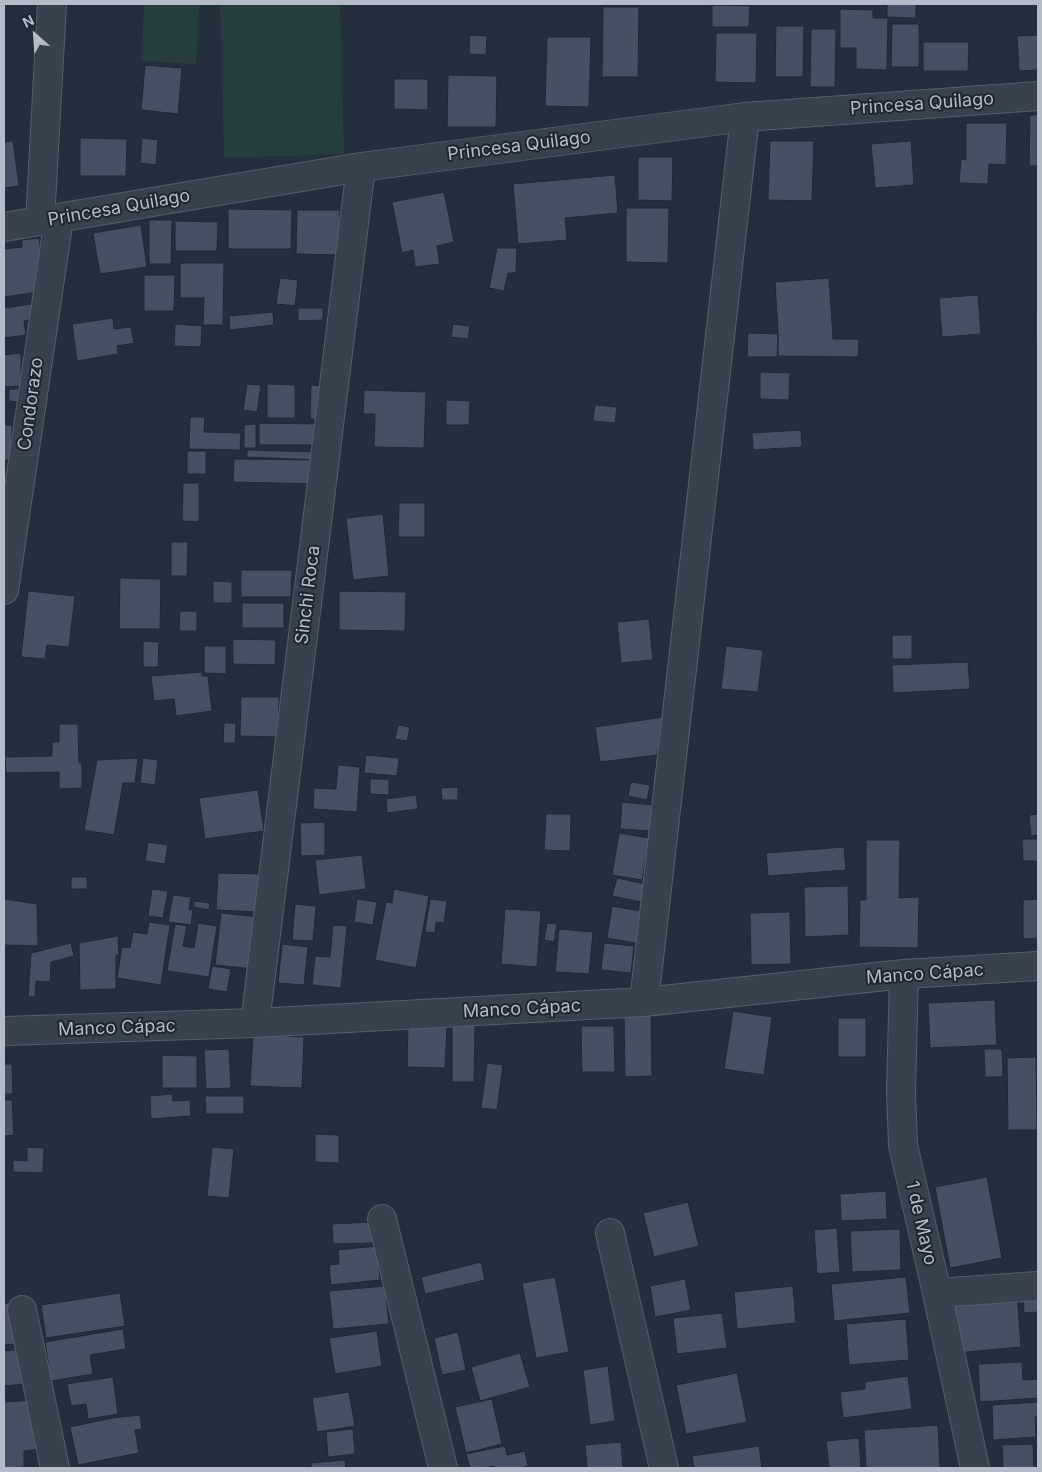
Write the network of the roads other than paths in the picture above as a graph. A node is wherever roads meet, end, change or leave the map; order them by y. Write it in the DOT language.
graph roads {
  1 [pos="52,4"];
  2 [pos="1038,96"];
  3 [pos="745,117"];
  4 [pos="361,167"];
  5 [pos="49,220"];
  6 [pos="4,227"];
  7 [pos="4,590"];
  8 [pos="1038,966"];
  9 [pos="904,974"];
  10 [pos="644,1002"];
  11 [pos="255,1024"];
  12 [pos="4,1031"];
  13 [pos="382,1219"];
  14 [pos="610,1233"];
  15 [pos="1038,1286"];
  16 [pos="937,1293"];
  17 [pos="22,1310"];
  18 [pos="55,1468"];
  19 [pos="443,1468"];
  20 [pos="664,1468"];
  21 [pos="975,1468"];
  1 -- 5 [label="street, Condorazo"];
  2 -- 3 [label="street, Princesa Quilago"];
  3 -- 4 [label="street, Princesa Quilago"];
  3 -- 10 [label="street"];
  4 -- 5 [label="street, Princesa Quilago"];
  4 -- 11 [label="street, Sinchi Roca"];
  5 -- 6 [label="street, Princesa Quilago"];
  5 -- 7 [label="street, Condorazo"];
  8 -- 9 [label="street, Manco Cápac"];
  9 -- 10 [label="street, Manco Cápac"];
  9 -- 16 [label="street, 1 de Mayo"];
  10 -- 11 [label="street, Manco Cápac"];
  11 -- 12 [label="street, Manco Cápac"];
  13 -- 19 [label="street"];
  14 -- 20 [label="street"];
  15 -- 16 [label="street"];
  16 -- 21 [label="street, 1 de Mayo"];
  17 -- 18 [label="street"];
}
